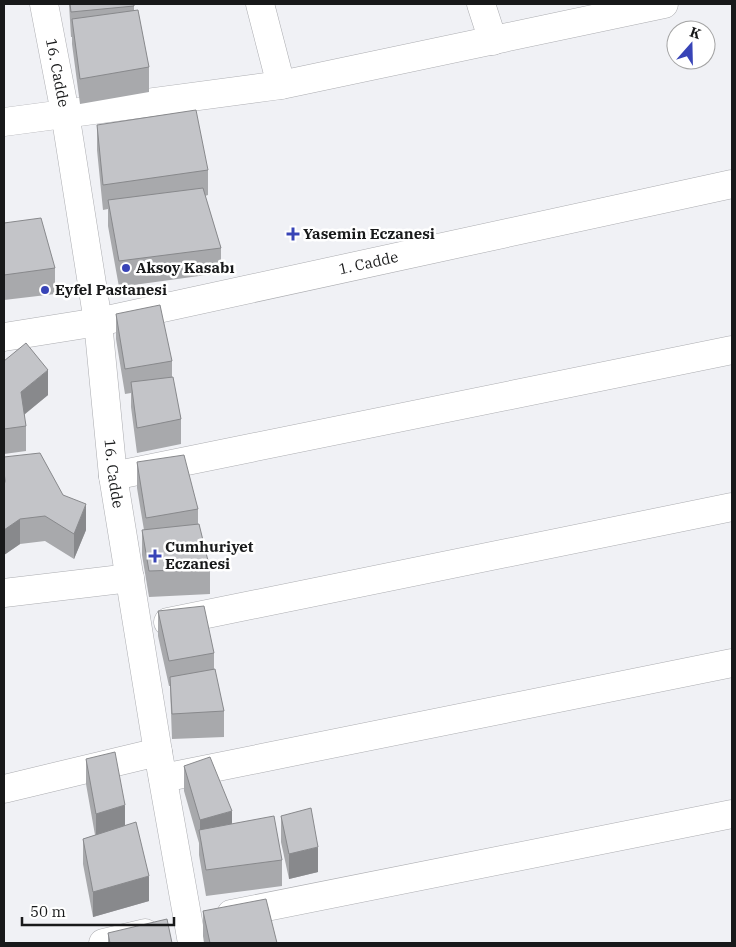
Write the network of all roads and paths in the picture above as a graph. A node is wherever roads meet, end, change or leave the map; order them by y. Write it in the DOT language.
graph roads {
  1 [pos="44,4"];
  2 [pos="260,4"];
  3 [pos="481,4"];
  4 [pos="664,4"];
  5 [pos="493,41"];
  6 [pos="280,85"];
  7 [pos="65,113"];
  8 [pos="4,122"];
  9 [pos="732,184"];
  10 [pos="98,322"];
  11 [pos="4,337"];
  12 [pos="732,350"];
  13 [pos="113,476"];
  14 [pos="732,507"];
  15 [pos="130,578"];
  16 [pos="4,592"];
  17 [pos="139,628"];
  18 [pos="732,663"];
  19 [pos="158,752"];
  20 [pos="163,778"];
  21 [pos="4,789"];
  22 [pos="732,814"];
  23 [pos="190,933"];
  24 [pos="103,943"];
  1 -- 7 [label="street, 16. Cadde"];
  2 -- 6 [label="street"];
  3 -- 5 [label="street"];
  4 -- 5 [label="street"];
  5 -- 6 [label="street"];
  6 -- 7 [label="street"];
  7 -- 8 [label="street"];
  7 -- 10 [label="street, 16. Cadde"];
  9 -- 10 [label="street, 1. Cadde"];
  10 -- 11 [label="street, 1. Cadde"];
  10 -- 13 [label="street, 16. Cadde"];
  12 -- 13 [label="street"];
  13 -- 15 [label="street, 16. Cadde"];
  14 -- 17 [label="street"];
  15 -- 16 [label="street"];
  15 -- 17 [label="street, 16. Cadde"];
  17 -- 19 [label="street, 16. Cadde"];
  18 -- 20 [label="street"];
  19 -- 20 [label="street, 16. Cadde"];
  19 -- 21 [label="street"];
  20 -- 23 [label="street, 16. Cadde"];
  22 -- 23 [label="street"];
  23 -- 24 [label="street"];
}
